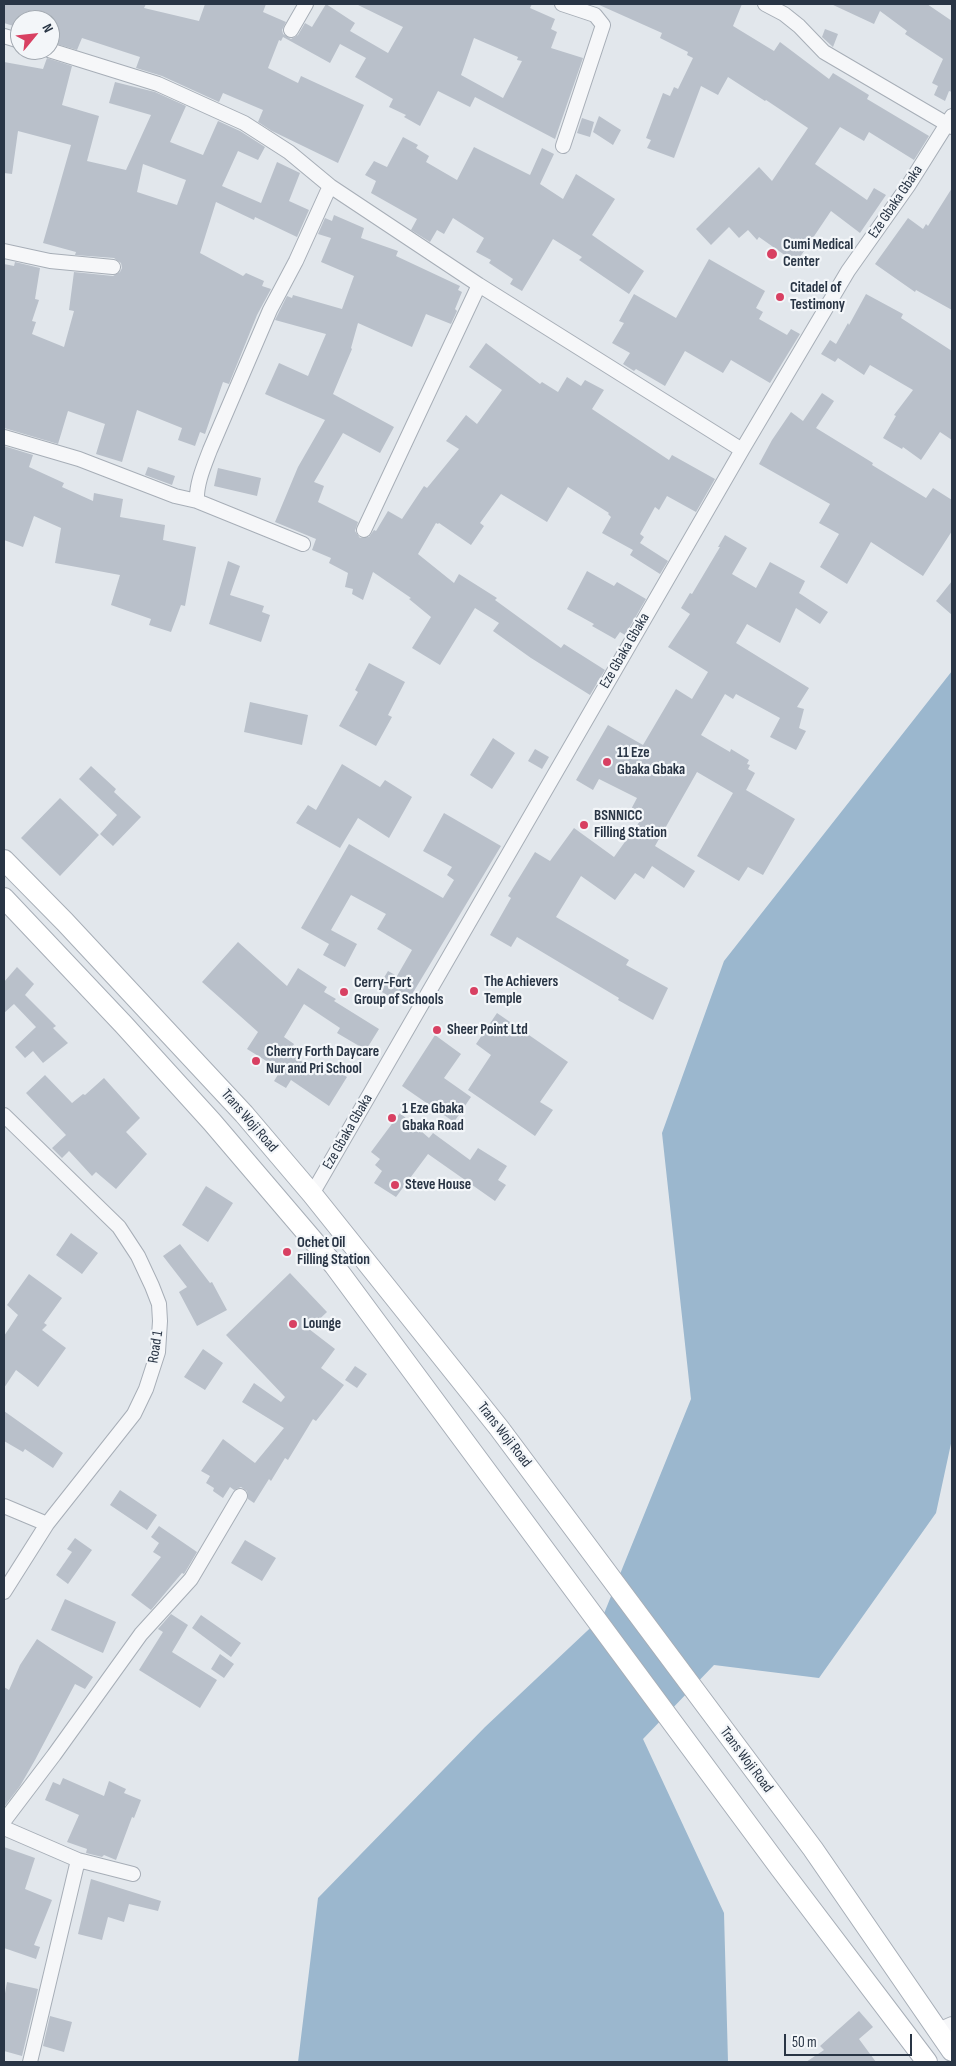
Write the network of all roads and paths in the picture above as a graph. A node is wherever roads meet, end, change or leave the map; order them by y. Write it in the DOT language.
graph roads {
  1 [pos="306,4"];
  2 [pos="562,4"];
  3 [pos="765,4"];
  4 [pos="579,6"];
  5 [pos="291,30"];
  6 [pos="60,53"];
  7 [pos="951,122"];
  8 [pos="563,146"];
  9 [pos="330,186"];
  10 [pos="4,250"];
  11 [pos="113,266"];
  12 [pos="479,285"];
  13 [pos="4,437"];
  14 [pos="742,450"];
  15 [pos="197,502"];
  16 [pos="364,530"];
  17 [pos="303,544"];
  18 [pos="4,860"];
  19 [pos="4,898"];
  20 [pos="73,931"];
  21 [pos="54,951"];
  22 [pos="4,1115"];
  23 [pos="312,1194"];
  24 [pos="240,1496"];
  25 [pos="4,1506"];
  26 [pos="47,1524"];
  27 [pos="4,1592"];
  28 [pos="4,1821"];
  29 [pos="4,1828"];
  30 [pos="78,1860"];
  31 [pos="133,1874"];
  32 [pos="944,2027"];
  33 [pos="952,2051"];
  34 [pos="30,2062"];
  35 [pos="927,2062"];
  1 -- 5 [label="street"];
  2 -- 4 [label="street"];
  3 -- 7 [label="street"];
  4 -- 8 [label="street"];
  6 -- 9 [label="street"];
  7 -- 14 [label="street, Eze Gbaka Gbaka"];
  9 -- 12 [label="street"];
  9 -- 15 [label="street"];
  10 -- 11 [label="street"];
  12 -- 14 [label="street"];
  12 -- 16 [label="street"];
  13 -- 15 [label="street"];
  14 -- 23 [label="street, Eze Gbaka Gbaka"];
  15 -- 17 [label="street"];
  18 -- 20 [label="main road, Trans Woji Road"];
  19 -- 21 [label="main road, Trans Woji Road"];
  20 -- 21 [label="main road"];
  20 -- 23 [label="main road, Trans Woji Road"];
  21 -- 35 [label="main road, Trans Woji Road"];
  22 -- 26 [label="street, Road 1"];
  23 -- 32 [label="main road, Trans Woji Road"];
  24 -- 28 [label="street"];
  25 -- 26 [label="street"];
  26 -- 27 [label="street, Road 1"];
  29 -- 30 [label="street"];
  30 -- 31 [label="street"];
  30 -- 34 [label="street"];
  32 -- 33 [label="main road, Trans Woji Road"];
}
